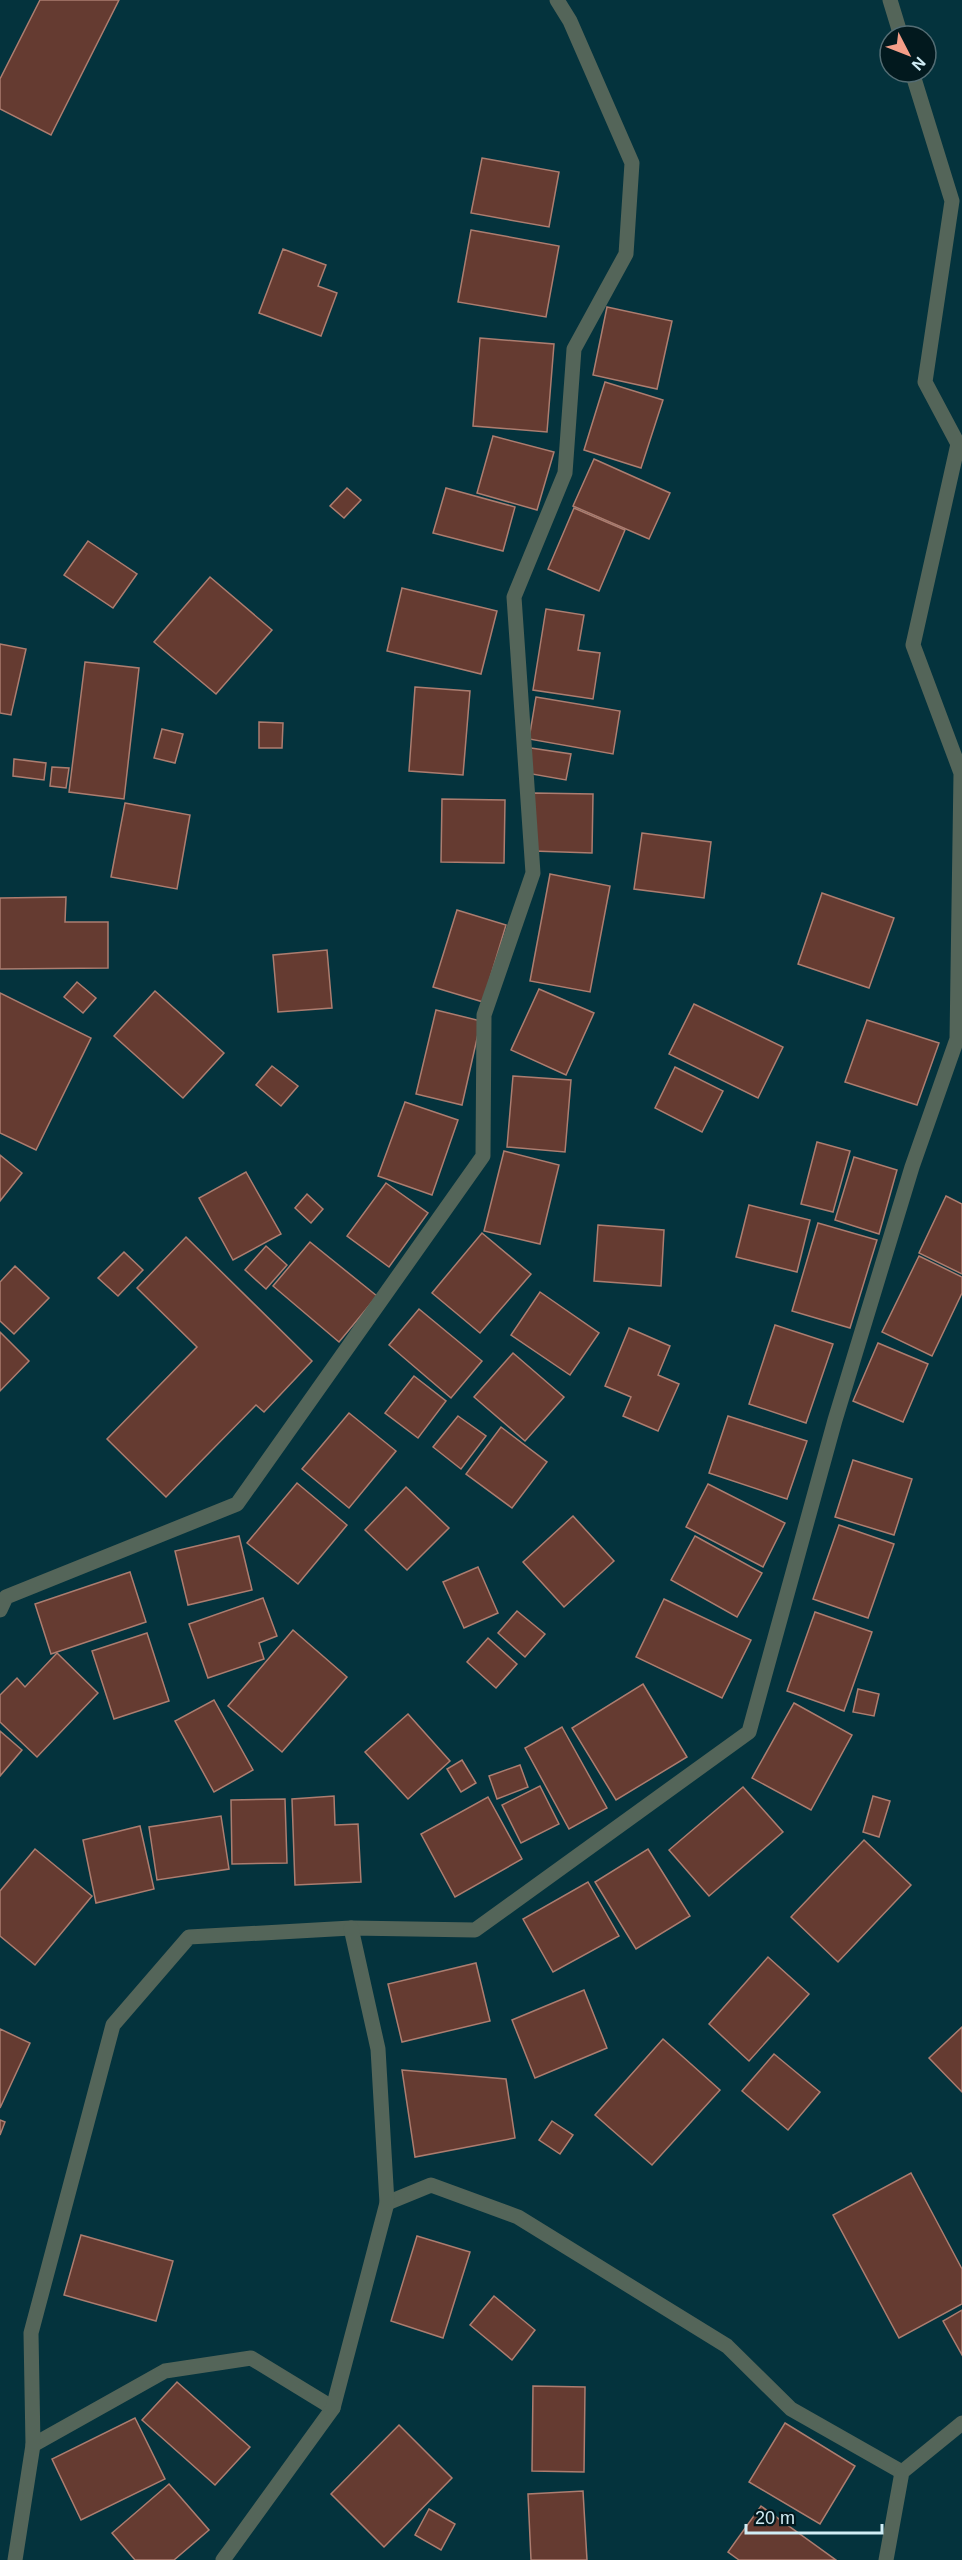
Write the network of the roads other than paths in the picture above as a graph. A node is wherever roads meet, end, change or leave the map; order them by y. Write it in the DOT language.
graph roads {
  1 [pos="557,0"];
  2 [pos="890,0"];
  3 [pos="897,24"];
  4 [pos="916,84"];
  5 [pos="0,1610"];
  6 [pos="351,1928"];
  7 [pos="387,2203"];
  8 [pos="333,2408"];
  9 [pos="962,2423"];
  10 [pos="33,2445"];
  11 [pos="902,2472"];
  12 [pos="15,2560"];
  13 [pos="223,2560"];
  14 [pos="885,2560"];
  1 -- 5 [label="street"];
  2 -- 3 [label="street"];
  4 -- 6 [label="street"];
  6 -- 7 [label="street"];
  6 -- 10 [label="street"];
  7 -- 8 [label="street"];
  7 -- 11 [label="street"];
  8 -- 10 [label="street"];
  8 -- 13 [label="street"];
  9 -- 11 [label="street"];
  10 -- 12 [label="street"];
  11 -- 14 [label="street"];
}
